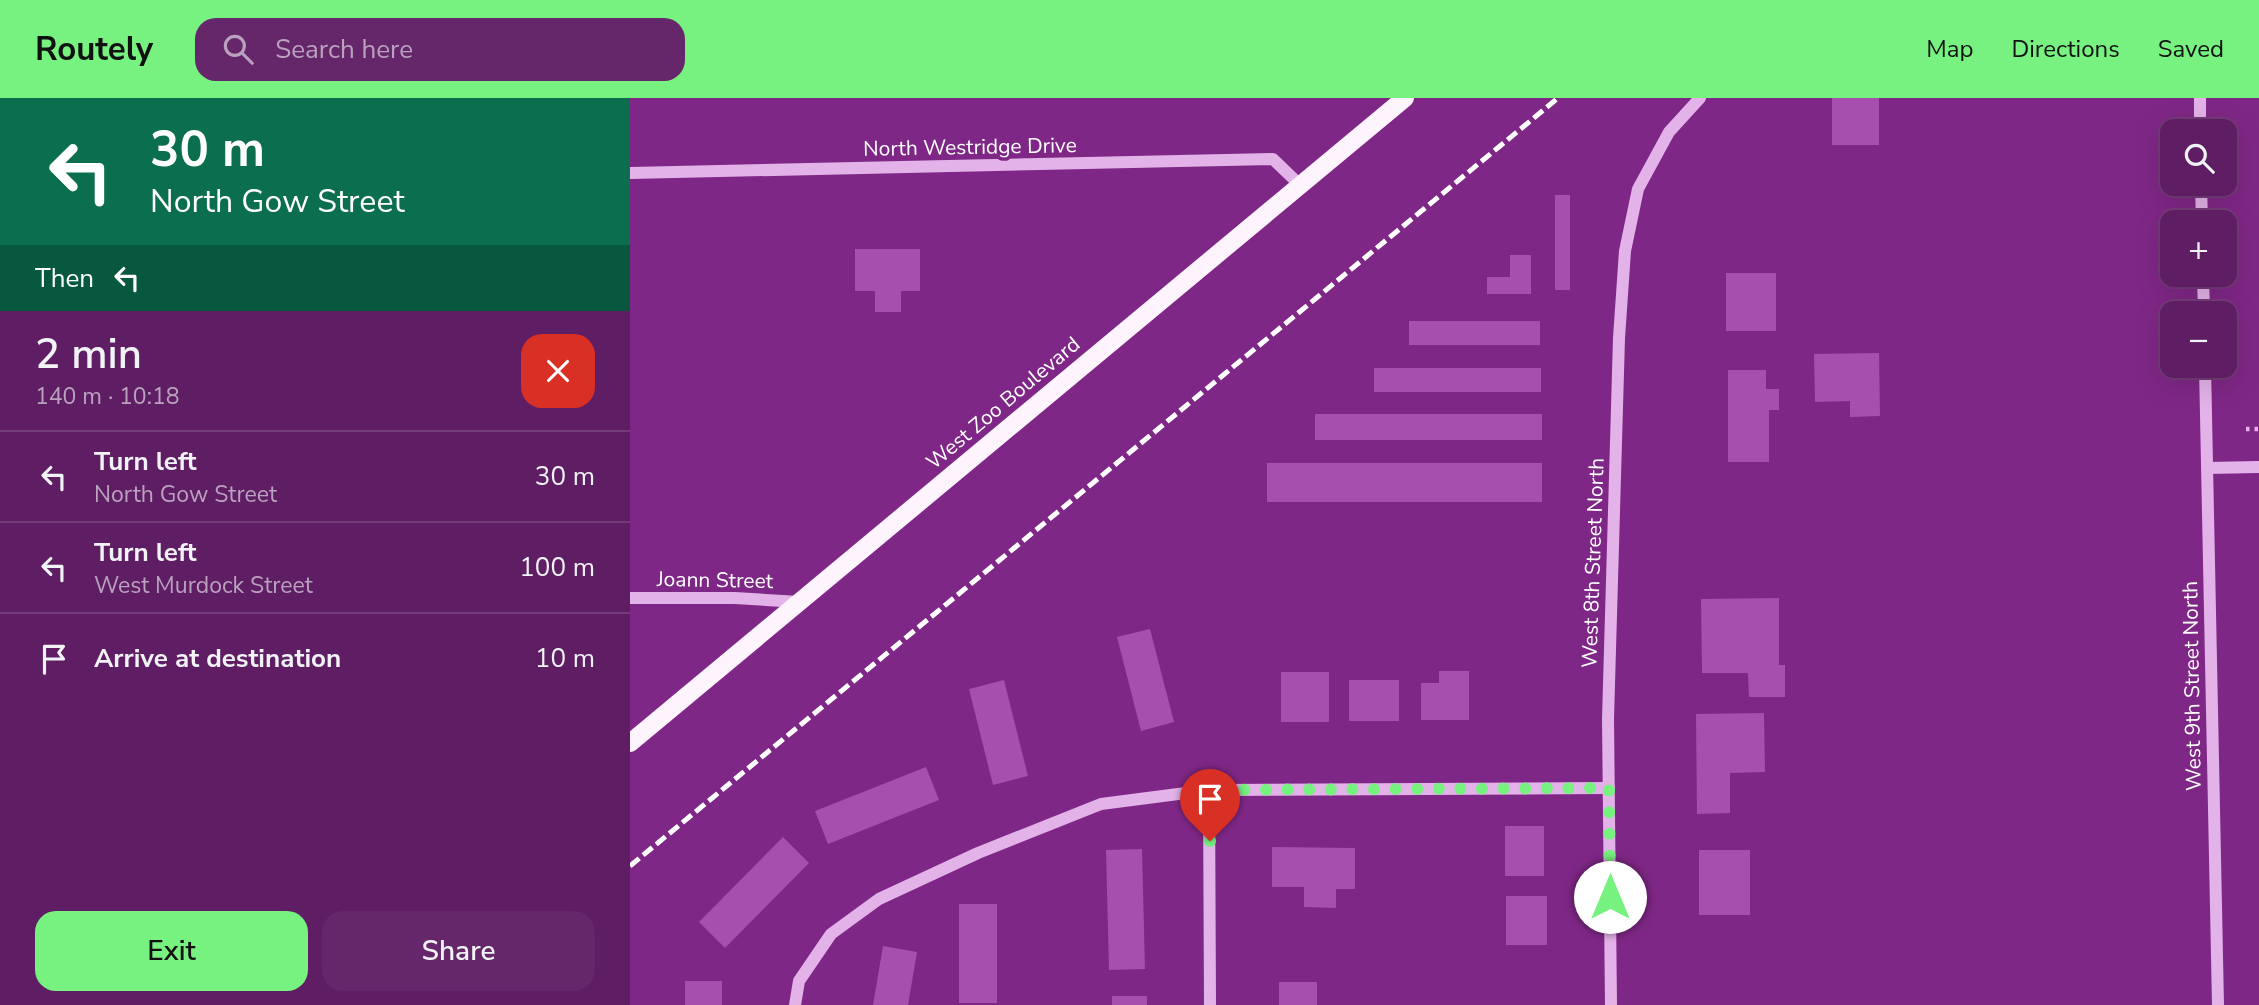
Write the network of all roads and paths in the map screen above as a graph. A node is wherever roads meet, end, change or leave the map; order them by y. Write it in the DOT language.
graph roads {
  1 [pos="1405,98"];
  2 [pos="1700,98"];
  3 [pos="2200,98"];
  4 [pos="2200,119"];
  5 [pos="630,173"];
  6 [pos="1300,185"];
  7 [pos="2205,378"];
  8 [pos="2246,429"];
  9 [pos="2259,429"];
  10 [pos="2259,467"];
  11 [pos="2207,468"];
  12 [pos="630,598"];
  13 [pos="799,602"];
  14 [pos="630,743"];
  15 [pos="1609,788"];
  16 [pos="1209,790"];
  17 [pos="795,1005"];
  18 [pos="1210,1005"];
  19 [pos="1611,1005"];
  20 [pos="2218,1005"];
  1 -- 6 [label="main road, West Zoo Boulevard"];
  2 -- 15 [label="street, West 8th Street North"];
  3 -- 4 [label="street"];
  5 -- 6 [label="street, North Westridge Drive"];
  6 -- 13 [label="main road, West Zoo Boulevard"];
  7 -- 11 [label="street, West 9th Street North"];
  8 -- 9 [label="path"];
  10 -- 11 [label="street"];
  11 -- 20 [label="street, West 9th Street North"];
  12 -- 13 [label="street, Joann Street"];
  13 -- 14 [label="main road, West Zoo Boulevard"];
  15 -- 16 [label="street"];
  15 -- 19 [label="street, West 8th Street North"];
  16 -- 17 [label="street"];
  16 -- 18 [label="street"];
}
